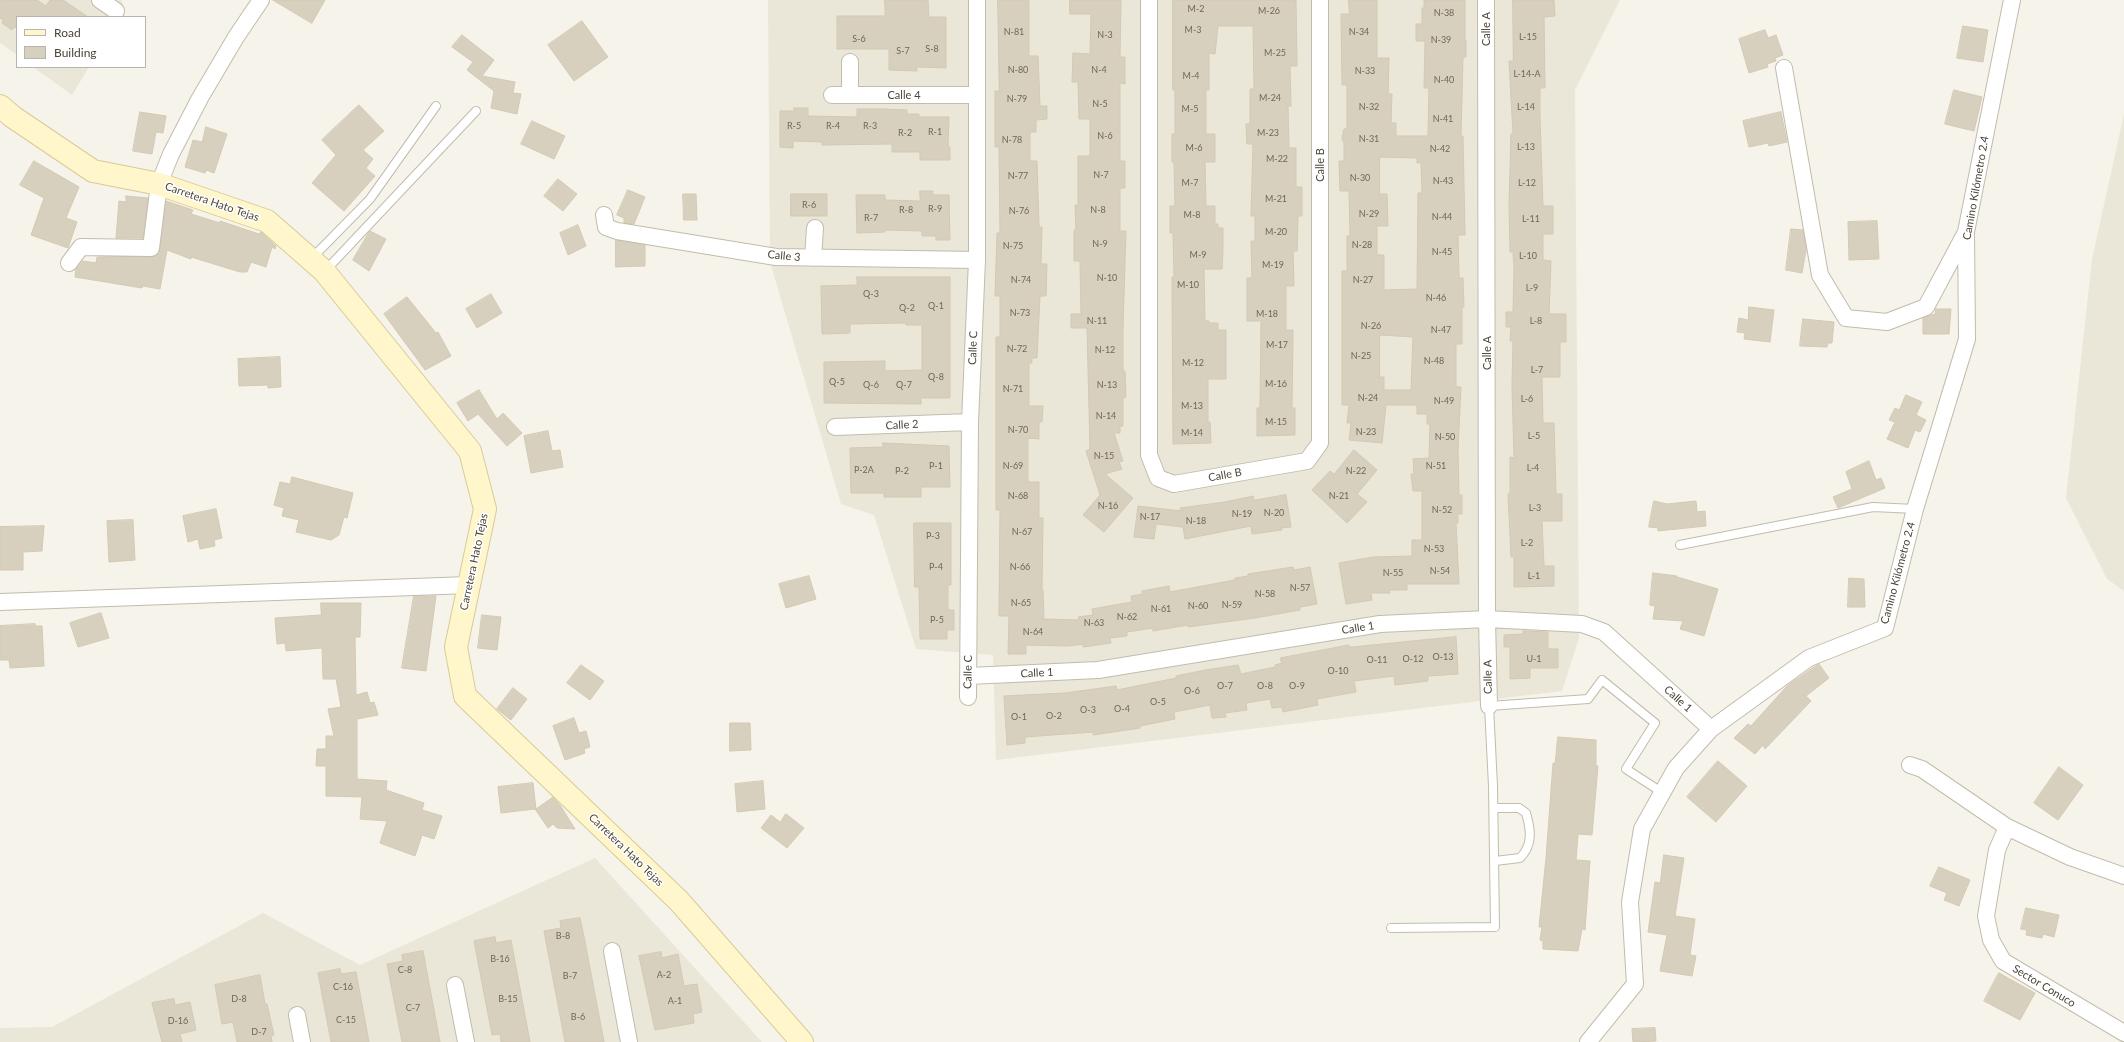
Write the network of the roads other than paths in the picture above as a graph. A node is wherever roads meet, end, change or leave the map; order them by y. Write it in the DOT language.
graph roads {
  1 [pos="100,0"];
  2 [pos="261,0"];
  3 [pos="976,0"];
  4 [pos="1149,0"];
  5 [pos="1320,0"];
  6 [pos="1486,0"];
  7 [pos="2012,0"];
  8 [pos="116,11"];
  9 [pos="850,62"];
  10 [pos="1784,68"];
  11 [pos="832,95"];
  12 [pos="850,95"];
  13 [pos="977,95"];
  14 [pos="0,106"];
  15 [pos="436,106"];
  16 [pos="476,111"];
  17 [pos="159,184"];
  18 [pos="604,215"];
  19 [pos="814,228"];
  20 [pos="1966,232"];
  21 [pos="813,258"];
  22 [pos="977,260"];
  23 [pos="69,263"];
  24 [pos="317,266"];
  25 [pos="970,422"];
  26 [pos="834,428"];
  27 [pos="1915,509"];
  28 [pos="1680,545"];
  29 [pos="469,585"];
  30 [pos="0,602"];
  31 [pos="1487,619"];
  32 [pos="969,676"];
  33 [pos="968,697"];
  34 [pos="1489,706"];
  35 [pos="1711,729"];
  36 [pos="1910,765"];
  37 [pos="1663,793"];
  38 [pos="1494,808"];
  39 [pos="2007,827"];
  40 [pos="1495,861"];
  41 [pos="2124,876"];
  42 [pos="1391,928"];
  43 [pos="612,952"];
  44 [pos="455,985"];
  45 [pos="297,1015"];
  46 [pos="2124,1034"];
  47 [pos="302,1042"];
  48 [pos="466,1042"];
  49 [pos="629,1042"];
  50 [pos="802,1042"];
  51 [pos="1588,1042"];
  1 -- 8 [label="street"];
  2 -- 17 [label="street"];
  3 -- 13 [label="street, Calle C"];
  4 -- 5 [label="street, Calle B"];
  6 -- 31 [label="street, Calle A"];
  7 -- 20 [label="street, Camino Kilómetro 2.4"];
  9 -- 12 [label="street"];
  10 -- 20 [label="street"];
  11 -- 12 [label="street, Calle 4"];
  12 -- 13 [label="street, Calle 4"];
  13 -- 22 [label="street, Calle C"];
  14 -- 17 [label="street, Carretera Hato Tejas"];
  15 -- 24 [label="lane"];
  16 -- 24 [label="lane"];
  17 -- 23 [label="street"];
  17 -- 24 [label="street, Carretera Hato Tejas"];
  18 -- 21 [label="street, Calle 3"];
  19 -- 21 [label="street"];
  20 -- 27 [label="street, Camino Kilómetro 2.4"];
  21 -- 22 [label="street, Calle 3"];
  22 -- 25 [label="street, Calle C"];
  24 -- 29 [label="street, Carretera Hato Tejas"];
  25 -- 26 [label="street, Calle 2"];
  25 -- 32 [label="street, Calle C"];
  27 -- 28 [label="lane"];
  27 -- 35 [label="street, Camino Kilómetro 2.4"];
  29 -- 30 [label="street"];
  29 -- 50 [label="street, Carretera Hato Tejas"];
  31 -- 32 [label="street, Calle 1"];
  31 -- 34 [label="street, Calle A"];
  31 -- 35 [label="street, Calle 1"];
  32 -- 33 [label="street, Calle C"];
  34 -- 37 [label="lane"];
  34 -- 38 [label="lane"];
  35 -- 37 [label="street, Camino Kilómetro 2.4"];
  36 -- 39 [label="street"];
  37 -- 51 [label="street, Camino Kilómetro 2.4"];
  38 -- 40 [label="lane"];
  38 -- 40 [label="lane"];
  39 -- 41 [label="street"];
  39 -- 46 [label="street, Sector Conuco"];
  40 -- 42 [label="lane"];
  43 -- 49 [label="street"];
  44 -- 48 [label="street"];
  45 -- 47 [label="street"];
}
